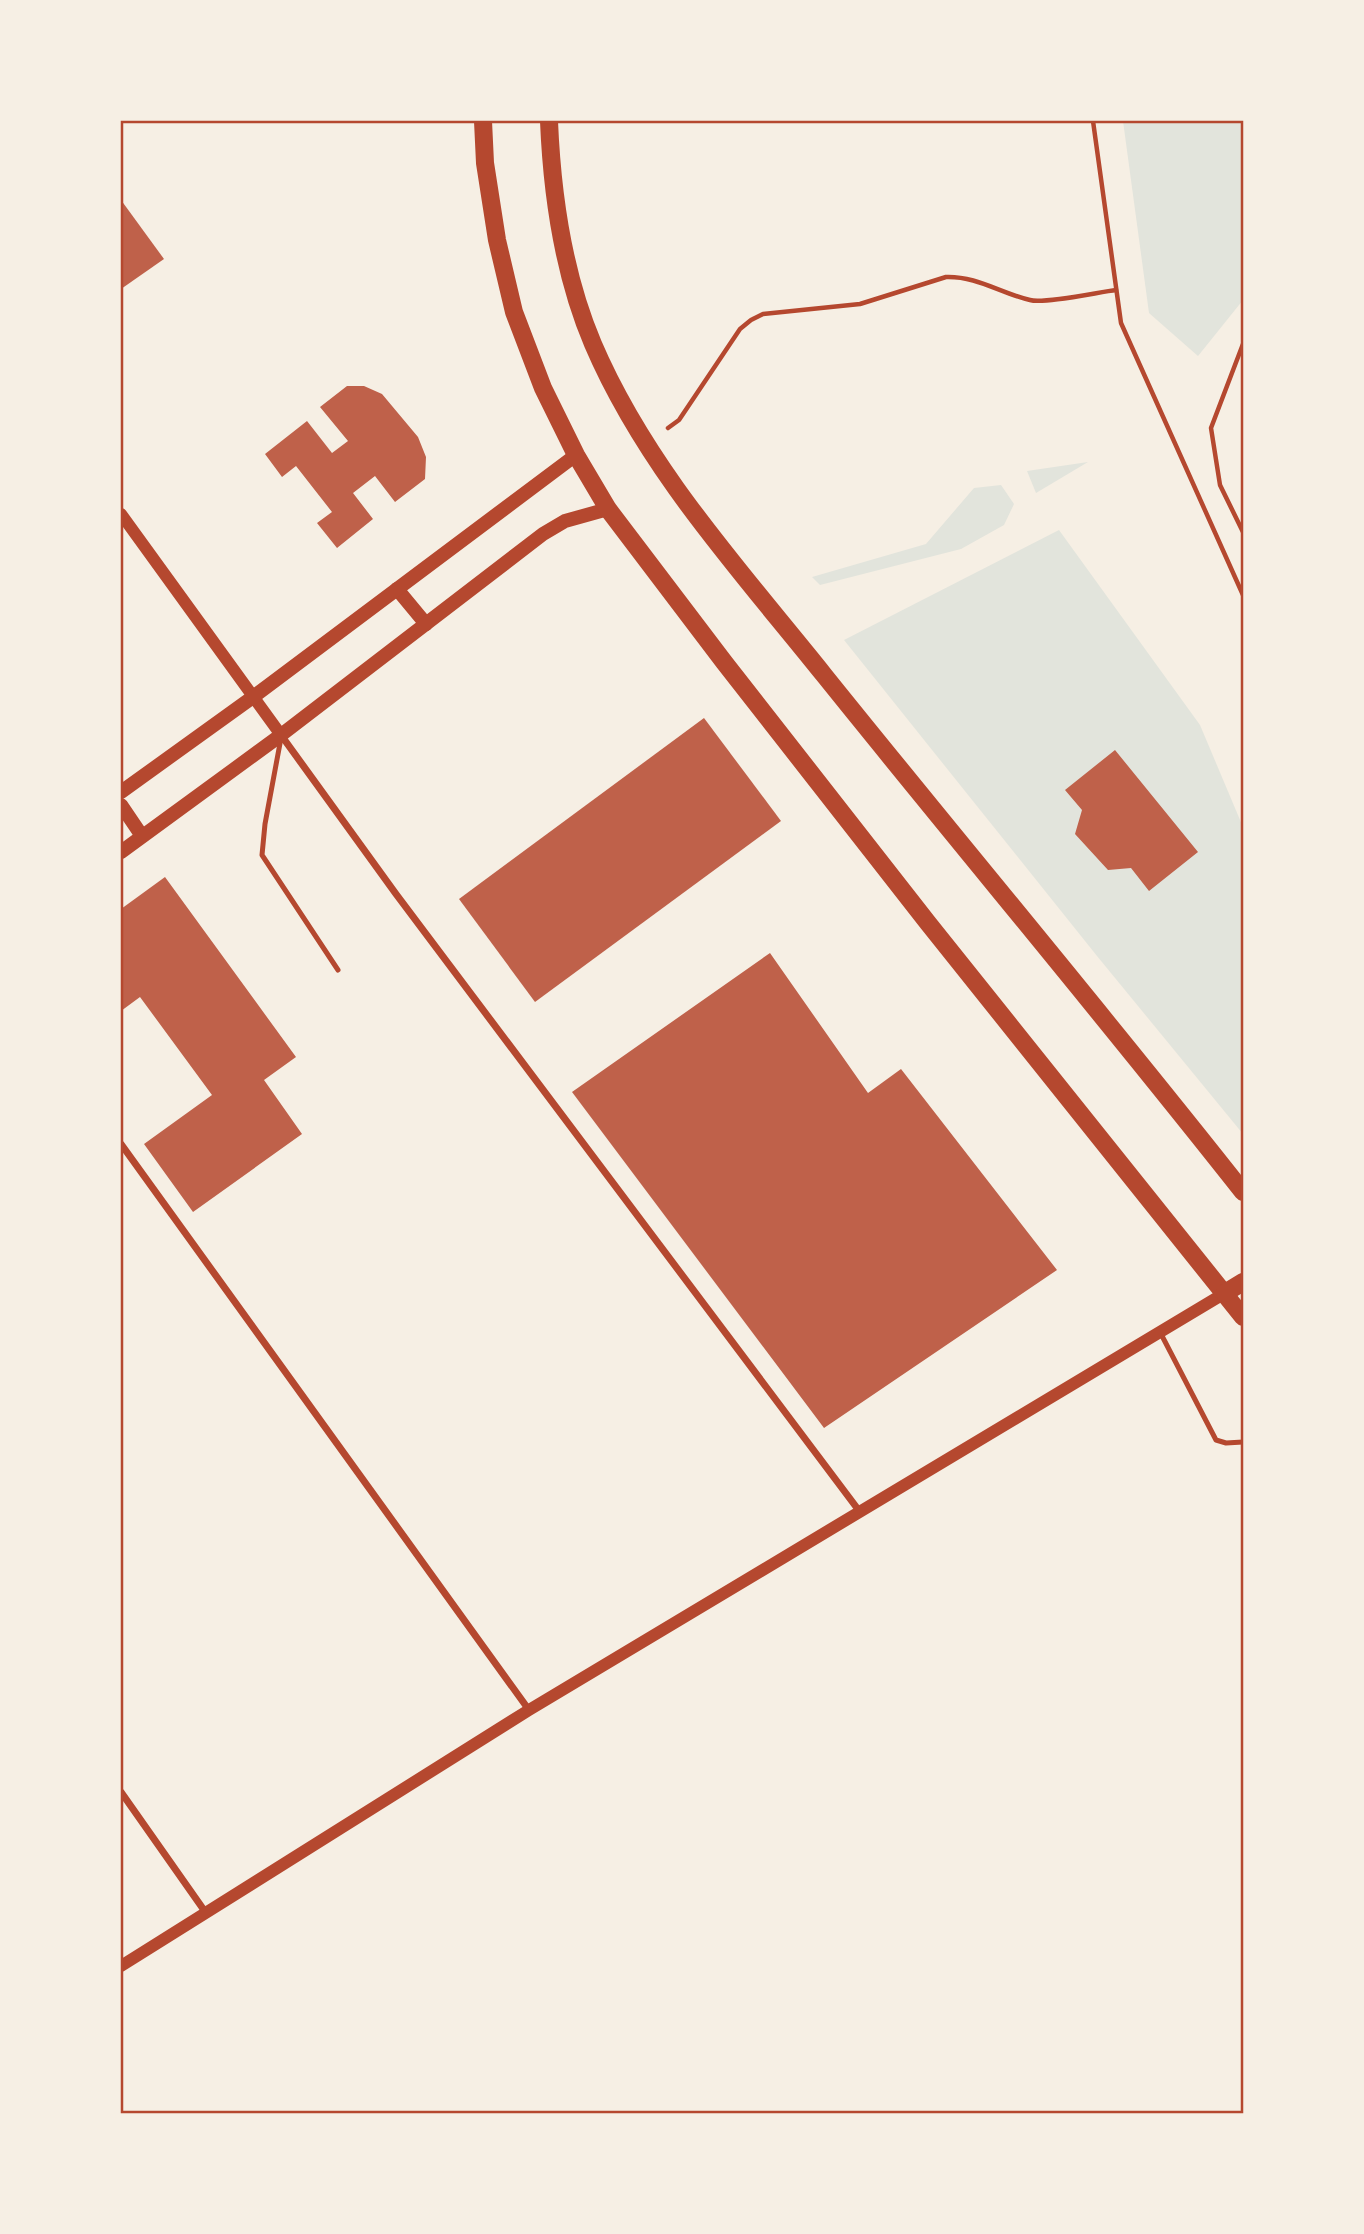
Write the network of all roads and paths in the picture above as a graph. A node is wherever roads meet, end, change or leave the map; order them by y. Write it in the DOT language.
graph roads {
  1 [pos="483,121"];
  2 [pos="549,121"];
  3 [pos="1093,121"];
  4 [pos="1116,290"];
  5 [pos="1243,344"];
  6 [pos="645,441"];
  7 [pos="576,455"];
  8 [pos="608,509"];
  9 [pos="121,514"];
  10 [pos="1243,532"];
  11 [pos="397,589"];
  12 [pos="1243,595"];
  13 [pos="426,624"];
  14 [pos="253,696"];
  15 [pos="281,735"];
  16 [pos="121,792"];
  17 [pos="121,805"];
  18 [pos="142,836"];
  19 [pos="121,852"];
  20 [pos="338,970"];
  21 [pos="121,1144"];
  22 [pos="1243,1192"];
  23 [pos="1243,1282"];
  24 [pos="1224,1293"];
  25 [pos="1243,1317"];
  26 [pos="1160,1332"];
  27 [pos="1243,1442"];
  28 [pos="860,1512"];
  29 [pos="530,1710"];
  30 [pos="121,1792"];
  31 [pos="206,1914"];
  32 [pos="121,1966"];
  1 -- 7 [label="main road"];
  2 -- 6 [label="main road"];
  3 -- 4 [label="path"];
  4 -- 6 [label="path"];
  4 -- 12 [label="path"];
  5 -- 10 [label="path"];
  6 -- 22 [label="main road"];
  7 -- 8 [label="main road"];
  7 -- 11 [label="main road"];
  8 -- 13 [label="main road"];
  8 -- 24 [label="main road"];
  9 -- 14 [label="street"];
  11 -- 13 [label="main road"];
  11 -- 14 [label="main road"];
  13 -- 15 [label="main road"];
  14 -- 15 [label="street"];
  14 -- 16 [label="main road"];
  15 -- 18 [label="main road"];
  15 -- 20 [label="lane"];
  15 -- 28 [label="street"];
  17 -- 18 [label="main road"];
  18 -- 19 [label="main road"];
  21 -- 29 [label="street"];
  23 -- 24 [label="main road"];
  24 -- 25 [label="main road"];
  24 -- 26 [label="street"];
  26 -- 27 [label="lane"];
  26 -- 28 [label="street"];
  28 -- 29 [label="street"];
  29 -- 31 [label="street"];
  30 -- 31 [label="street"];
  31 -- 32 [label="street"];
}
